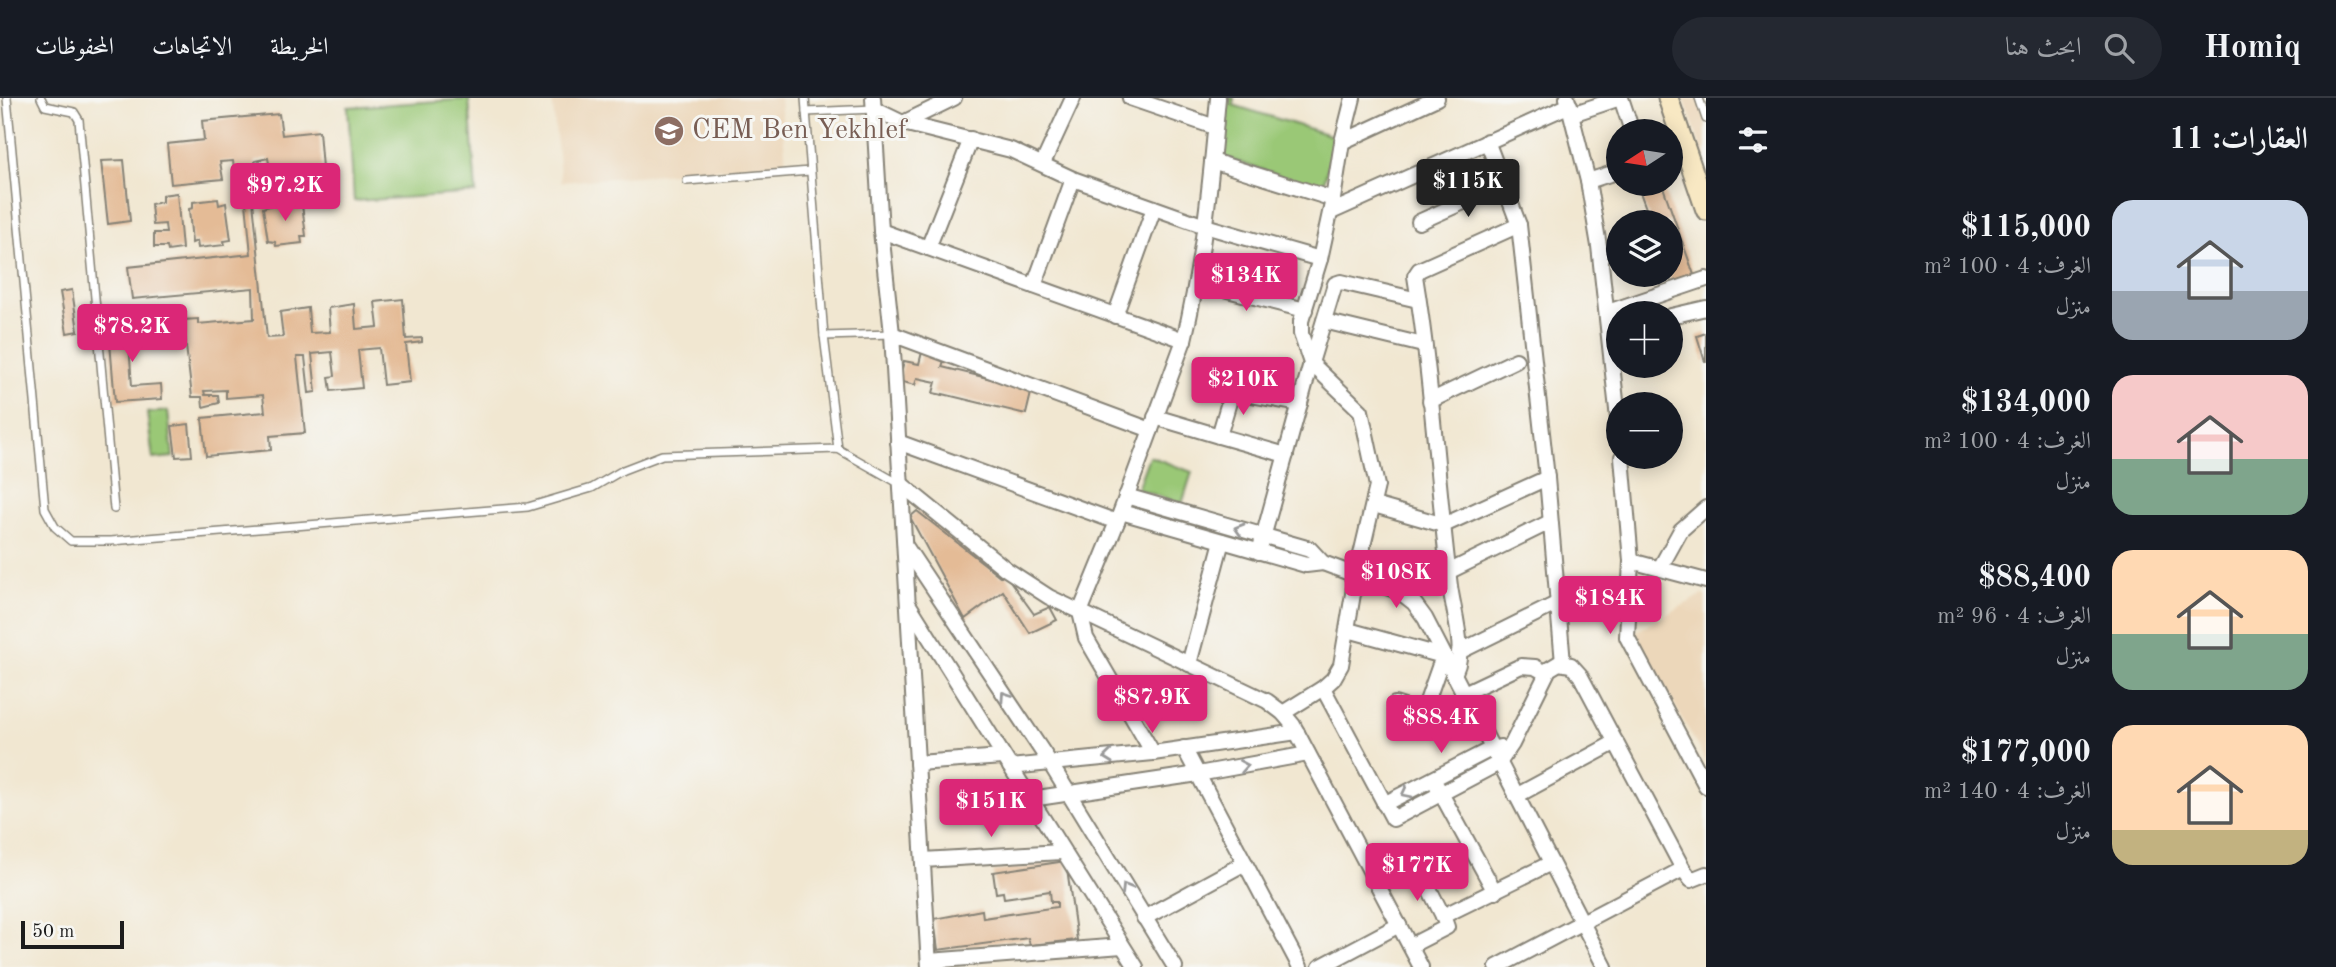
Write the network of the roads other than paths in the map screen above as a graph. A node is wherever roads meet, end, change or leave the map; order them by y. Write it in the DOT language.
graph roads {
  1 [pos="7,98"];
  2 [pos="41,98"];
  3 [pos="805,98"];
  4 [pos="954,98"];
  5 [pos="1073,98"];
  6 [pos="1130,98"];
  7 [pos="1218,98"];
  8 [pos="1353,98"];
  9 [pos="1437,98"];
  10 [pos="1621,98"];
  11 [pos="1668,98"];
  12 [pos="1699,98"];
  13 [pos="873,103"];
  14 [pos="1570,106"];
  15 [pos="806,112"];
  16 [pos="1628,119"];
  17 [pos="1672,119"];
  18 [pos="1706,119"];
  19 [pos="903,122"];
  20 [pos="1215,127"];
  21 [pos="971,139"];
  22 [pos="1487,141"];
  23 [pos="1342,142"];
  24 [pos="1212,161"];
  25 [pos="1043,163"];
  26 [pos="1684,165"];
  27 [pos="810,171"];
  28 [pos="1606,175"];
  29 [pos="1073,179"];
  30 [pos="687,181"];
  31 [pos="1588,181"];
  32 [pos="1503,184"];
  33 [pos="1332,206"];
  34 [pos="1154,208"];
  35 [pos="1706,211"];
  36 [pos="1419,222"];
  37 [pos="1518,225"];
  38 [pos="1205,226"];
  39 [pos="881,231"];
  40 [pos="928,248"];
  41 [pos="1320,259"];
  42 [pos="1706,279"];
  43 [pos="1196,282"];
  44 [pos="1034,286"];
  45 [pos="1418,300"];
  46 [pos="1606,301"];
  47 [pos="1641,301"];
  48 [pos="1706,308"];
  49 [pos="1305,310"];
  50 [pos="1683,313"];
  51 [pos="1115,316"];
  52 [pos="1324,321"];
  53 [pos="892,334"];
  54 [pos="824,336"];
  55 [pos="1184,340"];
  56 [pos="1423,345"];
  57 [pos="1516,360"];
  58 [pos="1311,363"];
  59 [pos="1430,401"];
  60 [pos="1300,404"];
  61 [pos="1153,423"];
  62 [pos="1219,436"];
  63 [pos="898,442"];
  64 [pos="838,449"];
  65 [pos="1286,455"];
  66 [pos="1623,469"];
  67 [pos="1546,478"];
  68 [pos="901,484"];
  69 [pos="1126,496"];
  70 [pos="1374,505"];
  71 [pos="1706,508"];
  72 [pos="114,509"];
  73 [pos="1191,515"];
  74 [pos="1119,517"];
  75 [pos="1550,522"];
  76 [pos="1444,525"];
  77 [pos="1185,530"];
  78 [pos="1264,536"];
  79 [pos="1222,541"];
  80 [pos="905,545"];
  81 [pos="1259,552"];
  82 [pos="1631,561"];
  83 [pos="1323,563"];
  84 [pos="1660,568"];
  85 [pos="1448,572"];
  86 [pos="1356,576"];
  87 [pos="1706,580"];
  88 [pos="1558,603"];
  89 [pos="908,604"];
  90 [pos="1080,612"];
  91 [pos="1348,629"];
  92 [pos="1459,652"];
  93 [pos="1443,656"];
  94 [pos="1563,663"];
  95 [pos="1189,664"];
  96 [pos="1546,673"];
  97 [pos="1452,675"];
  98 [pos="1323,688"];
  99 [pos="1462,694"];
  100 [pos="1395,705"];
  101 [pos="1283,713"];
  102 [pos="1297,732"];
  103 [pos="1616,742"];
  104 [pos="1512,744"];
  105 [pos="1184,748"];
  106 [pos="1491,748"];
  107 [pos="1153,753"];
  108 [pos="1308,754"];
  109 [pos="1007,762"];
  110 [pos="917,763"];
  111 [pos="1051,763"];
  112 [pos="1499,763"];
  113 [pos="1198,774"];
  114 [pos="1433,778"];
  115 [pos="1706,786"];
  116 [pos="1442,793"];
  117 [pos="1070,794"];
  118 [pos="1516,796"];
  119 [pos="1031,799"];
  120 [pos="1384,804"];
  121 [pos="1062,852"];
  122 [pos="923,860"];
  123 [pos="1245,863"];
  124 [pos="1551,863"];
  125 [pos="1683,869"];
  126 [pos="1421,873"];
  127 [pos="1706,874"];
  128 [pos="1495,892"];
  129 [pos="1443,916"];
  130 [pos="1144,918"];
  131 [pos="1582,922"];
  132 [pos="1399,925"];
  133 [pos="1122,946"];
  134 [pos="1410,946"];
  135 [pos="929,964"];
  136 [pos="1136,967"];
  137 [pos="1175,967"];
  138 [pos="1300,967"];
  139 [pos="1320,967"];
  140 [pos="1421,967"];
  141 [pos="1497,967"];
  142 [pos="1605,967"];
  1 -- 64 [label="lane"];
  2 -- 72 [label="lane"];
  3 -- 15 [label="lane"];
  4 -- 19 [label="street"];
  5 -- 25 [label="street"];
  6 -- 20 [label="street"];
  7 -- 20 [label="street"];
  8 -- 23 [label="street"];
  9 -- 23 [label="street"];
  10 -- 14 [label="street"];
  10 -- 16 [label="street"];
  11 -- 17 [label="main road"];
  12 -- 18 [label="lane"];
  13 -- 15 [label="lane"];
  13 -- 19 [label="street"];
  13 -- 39 [label="street"];
  14 -- 22 [label="street"];
  14 -- 31 [label="street"];
  15 -- 27 [label="lane"];
  19 -- 21 [label="street"];
  20 -- 24 [label="street"];
  21 -- 25 [label="street"];
  21 -- 40 [label="street"];
  22 -- 32 [label="street"];
  22 -- 33 [label="street"];
  23 -- 33 [label="street"];
  24 -- 33 [label="street"];
  24 -- 38 [label="street"];
  25 -- 29 [label="street"];
  26 -- 35 [label="main road"];
  27 -- 30 [label="lane"];
  27 -- 54 [label="lane"];
  28 -- 31 [label="street"];
  29 -- 34 [label="street"];
  29 -- 44 [label="street"];
  31 -- 46 [label="street"];
  32 -- 36 [label="street"];
  32 -- 37 [label="street"];
  33 -- 41 [label="street"];
  34 -- 38 [label="street"];
  34 -- 51 [label="street"];
  37 -- 45 [label="street"];
  37 -- 67 [label="street"];
  38 -- 41 [label="street"];
  38 -- 43 [label="street"];
  39 -- 40 [label="street"];
  39 -- 53 [label="street"];
  40 -- 44 [label="street"];
  41 -- 49 [label="street"];
  42 -- 47 [label="street"];
  43 -- 49 [label="street"];
  43 -- 55 [label="street"];
  44 -- 51 [label="street"];
  45 -- 52 [label="street"];
  45 -- 56 [label="street"];
  48 -- 50 [label="street"];
  49 -- 58 [label="street"];
  51 -- 55 [label="street"];
  52 -- 56 [label="street"];
  52 -- 58 [label="street"];
  53 -- 54 [label="lane"];
  53 -- 61 [label="street"];
  53 -- 63 [label="street"];
  54 -- 64 [label="lane"];
  55 -- 61 [label="street"];
  56 -- 59 [label="street"];
  57 -- 59 [label="street"];
  58 -- 60 [label="street"];
  58 -- 70 [label="street"];
  59 -- 76 [label="street"];
  60 -- 62 [label="street"];
  60 -- 65 [label="street"];
  61 -- 62 [label="street"];
  61 -- 69 [label="street"];
  62 -- 65 [label="street"];
  63 -- 68 [label="street"];
  63 -- 74 [label="street"];
  64 -- 68 [label="lane"];
  65 -- 78 [label="street"];
  66 -- 82 [label="street"];
  67 -- 75 [label="street"];
  67 -- 76 [label="street"];
  68 -- 80 [label="street"];
  68 -- 90 [label="street"];
  69 -- 73 [label="street"];
  69 -- 74 [label="street"];
  70 -- 76 [label="street"];
  70 -- 86 [label="street"];
  71 -- 84 [label="street"];
  73 -- 77 [label="street"];
  78 -- 73 [label="street, one-way"];
  74 -- 77 [label="street"];
  74 -- 90 [label="street"];
  75 -- 85 [label="street"];
  75 -- 88 [label="street"];
  76 -- 85 [label="street"];
  77 -- 79 [label="street"];
  78 -- 81 [label="street"];
  78 -- 83 [label="street"];
  79 -- 81 [label="street"];
  79 -- 95 [label="street"];
  80 -- 89 [label="street"];
  111 -- 80 [label="street, one-way"];
  81 -- 83 [label="street"];
  82 -- 84 [label="street"];
  82 -- 115 [label="street"];
  83 -- 86 [label="street"];
  84 -- 87 [label="street"];
  85 -- 92 [label="street"];
  86 -- 91 [label="street"];
  86 -- 93 [label="street"];
  88 -- 92 [label="street"];
  88 -- 94 [label="street"];
  89 -- 109 [label="street"];
  89 -- 110 [label="street"];
  90 -- 95 [label="street"];
  90 -- 107 [label="street"];
  91 -- 93 [label="street"];
  91 -- 98 [label="street"];
  92 -- 97 [label="street"];
  93 -- 97 [label="street"];
  93 -- 100 [label="street"];
  94 -- 96 [label="street"];
  94 -- 103 [label="street"];
  95 -- 101 [label="street"];
  96 -- 99 [label="street"];
  96 -- 104 [label="street"];
  97 -- 99 [label="street"];
  98 -- 101 [label="street"];
  98 -- 120 [label="street"];
  99 -- 106 [label="street"];
  101 -- 102 [label="street"];
  102 -- 105 [label="street"];
  102 -- 108 [label="street"];
  103 -- 118 [label="street"];
  103 -- 125 [label="street"];
  104 -- 106 [label="street"];
  104 -- 112 [label="street"];
  105 -- 107 [label="street"];
  105 -- 113 [label="street"];
  106 -- 112 [label="street"];
  106 -- 114 [label="street"];
  107 -- 111 [label="street, one-way"];
  113 -- 108 [label="street, one-way"];
  108 -- 132 [label="street"];
  109 -- 110 [label="street"];
  109 -- 111 [label="street"];
  109 -- 119 [label="street"];
  110 -- 122 [label="street"];
  111 -- 117 [label="street"];
  112 -- 116 [label="street"];
  112 -- 118 [label="street"];
  113 -- 117 [label="street"];
  113 -- 123 [label="street"];
  114 -- 116 [label="street"];
  114 -- 120 [label="street, one-way"];
  116 -- 120 [label="street"];
  116 -- 128 [label="street"];
  117 -- 119 [label="street"];
  130 -- 117 [label="street, one-way"];
  118 -- 124 [label="street"];
  119 -- 121 [label="street"];
  121 -- 122 [label="street"];
  121 -- 133 [label="street"];
  122 -- 135 [label="street"];
  123 -- 130 [label="street"];
  123 -- 138 [label="street"];
  124 -- 128 [label="street"];
  124 -- 131 [label="street"];
  125 -- 127 [label="street"];
  125 -- 131 [label="street"];
  126 -- 129 [label="street"];
  128 -- 129 [label="street"];
  129 -- 134 [label="street"];
  130 -- 137 [label="street"];
  131 -- 141 [label="street"];
  131 -- 142 [label="street"];
  132 -- 134 [label="street"];
  132 -- 139 [label="street"];
  133 -- 135 [label="street"];
  133 -- 136 [label="street"];
  134 -- 140 [label="street"];
}
